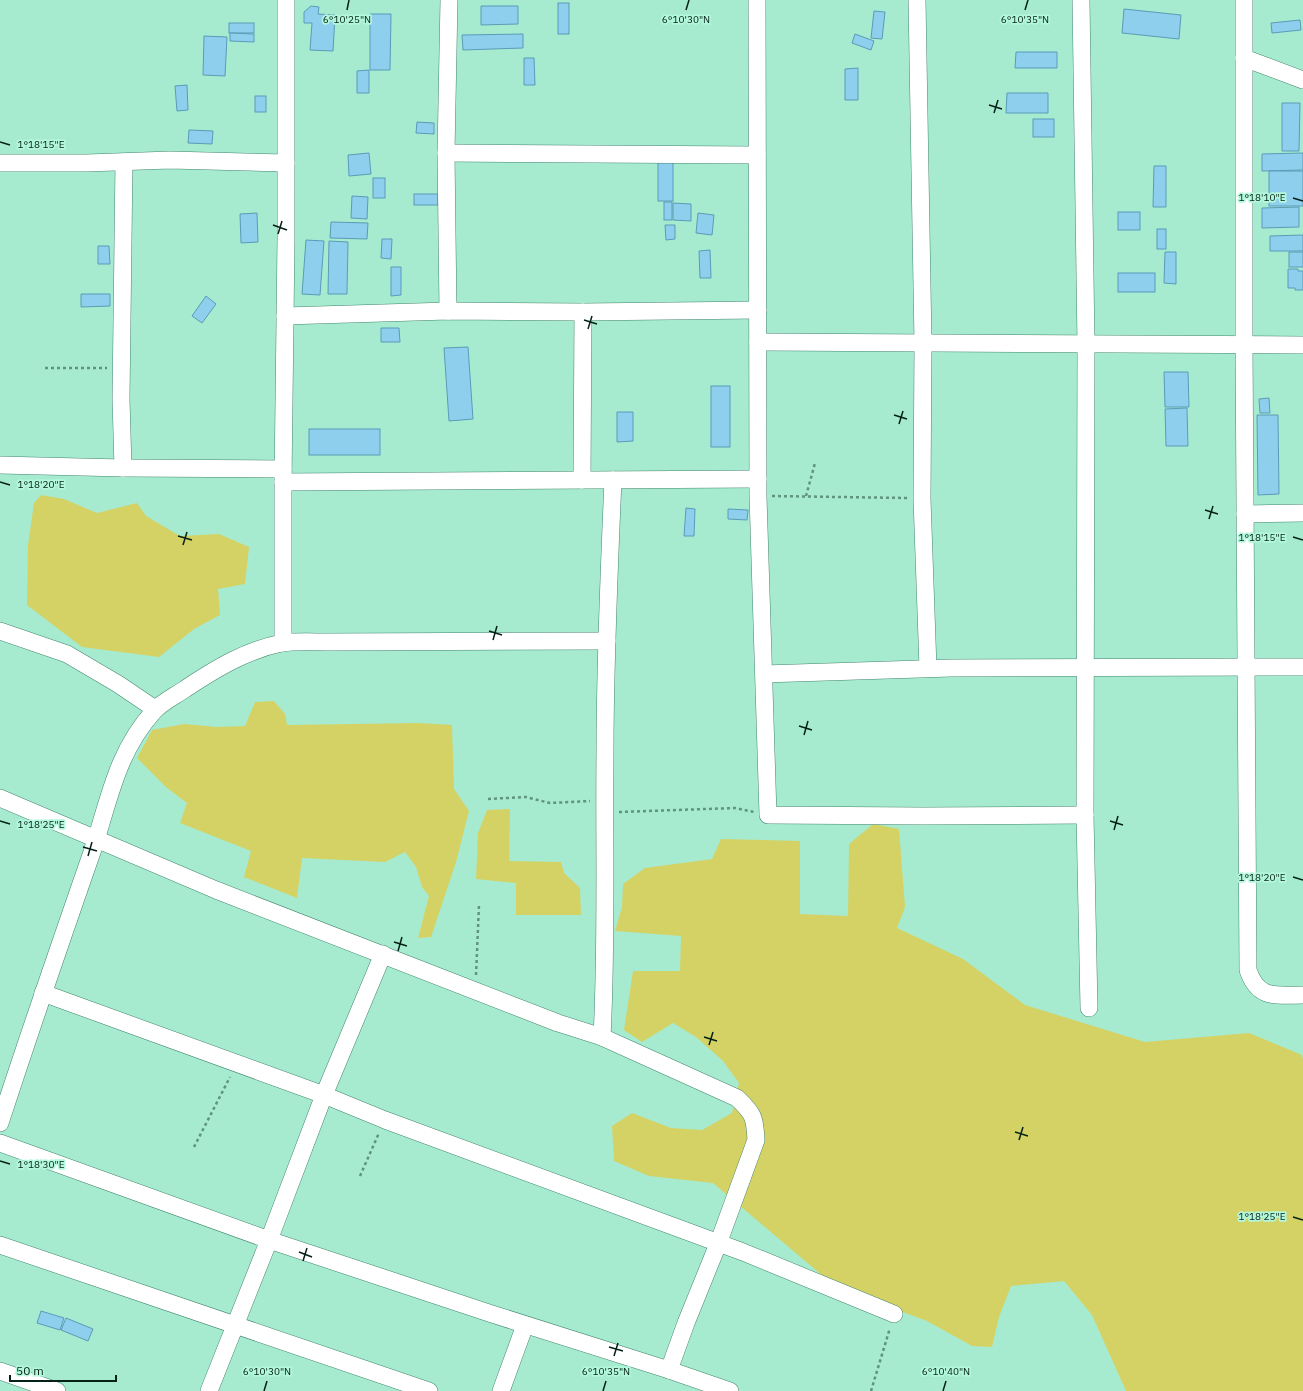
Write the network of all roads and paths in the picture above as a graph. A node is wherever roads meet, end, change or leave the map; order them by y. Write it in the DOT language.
graph roads {
  1 [pos="286,0"];
  2 [pos="450,0"];
  3 [pos="758,0"];
  4 [pos="917,0"];
  5 [pos="1081,0"];
  6 [pos="1244,0"];
  7 [pos="1244,58"];
  8 [pos="1303,80"];
  9 [pos="446,153"];
  10 [pos="758,155"];
  11 [pos="124,162"];
  12 [pos="0,163"];
  13 [pos="286,163"];
  14 [pos="758,310"];
  15 [pos="448,311"];
  16 [pos="583,312"];
  17 [pos="285,316"];
  18 [pos="758,342"];
  19 [pos="923,343"];
  20 [pos="1086,345"];
  21 [pos="1244,345"];
  22 [pos="1303,345"];
  23 [pos="45,368"];
  24 [pos="122,368"];
  25 [pos="815,463"];
  26 [pos="0,465"];
  27 [pos="123,468"];
  28 [pos="283,475"];
  29 [pos="758,479"];
  30 [pos="582,480"];
  31 [pos="613,480"];
  32 [pos="758,496"];
  33 [pos="806,496"];
  34 [pos="922,499"];
  35 [pos="1303,513"];
  36 [pos="1246,514"];
  37 [pos="0,631"];
  38 [pos="607,641"];
  39 [pos="283,643"];
  40 [pos="1247,667"];
  41 [pos="1303,667"];
  42 [pos="928,668"];
  43 [pos="1086,668"];
  44 [pos="764,674"];
  45 [pos="155,709"];
  46 [pos="0,798"];
  47 [pos="488,799"];
  48 [pos="605,806"];
  49 [pos="768,815"];
  50 [pos="1085,815"];
  51 [pos="97,838"];
  52 [pos="479,905"];
  53 [pos="383,954"];
  54 [pos="475,991"];
  55 [pos="42,993"];
  56 [pos="1303,995"];
  57 [pos="1089,1008"];
  58 [pos="602,1037"];
  59 [pos="237,1062"];
  60 [pos="324,1095"];
  61 [pos="385,1120"];
  62 [pos="0,1123"];
  63 [pos="0,1143"];
  64 [pos="194,1147"];
  65 [pos="360,1176"];
  66 [pos="269,1240"];
  67 [pos="718,1244"];
  68 [pos="0,1245"];
  69 [pos="894,1314"];
  70 [pos="234,1325"];
  71 [pos="525,1325"];
  72 [pos="669,1370"];
  73 [pos="0,1371"];
  74 [pos="57,1391"];
  75 [pos="209,1391"];
  76 [pos="429,1391"];
  77 [pos="501,1391"];
  78 [pos="730,1391"];
  79 [pos="871,1391"];
  1 -- 13 [label="street"];
  2 -- 9 [label="street"];
  3 -- 10 [label="street"];
  4 -- 19 [label="street"];
  5 -- 20 [label="street"];
  6 -- 7 [label="street"];
  7 -- 8 [label="street"];
  7 -- 21 [label="street"];
  9 -- 10 [label="street"];
  9 -- 15 [label="street"];
  10 -- 14 [label="street"];
  11 -- 12 [label="street"];
  11 -- 13 [label="street"];
  11 -- 24 [label="street"];
  13 -- 17 [label="street"];
  14 -- 16 [label="street"];
  14 -- 18 [label="street"];
  15 -- 16 [label="street"];
  15 -- 17 [label="street"];
  16 -- 30 [label="street"];
  17 -- 28 [label="street"];
  18 -- 19 [label="street"];
  18 -- 29 [label="street"];
  19 -- 20 [label="street"];
  19 -- 34 [label="street"];
  20 -- 21 [label="street"];
  20 -- 43 [label="street"];
  21 -- 22 [label="street"];
  21 -- 36 [label="street"];
  23 -- 24 [label="path"];
  24 -- 27 [label="street"];
  25 -- 33 [label="path"];
  26 -- 27 [label="street"];
  27 -- 28 [label="street"];
  28 -- 30 [label="street"];
  28 -- 39 [label="street"];
  29 -- 31 [label="street"];
  29 -- 32 [label="street"];
  30 -- 31 [label="street"];
  31 -- 38 [label="street"];
  32 -- 33 [label="path"];
  32 -- 44 [label="street"];
  33 -- 34 [label="path"];
  34 -- 42 [label="street"];
  35 -- 36 [label="street"];
  36 -- 40 [label="street"];
  37 -- 45 [label="street"];
  38 -- 39 [label="street"];
  38 -- 48 [label="street"];
  39 -- 45 [label="street"];
  40 -- 41 [label="street"];
  40 -- 43 [label="street"];
  40 -- 56 [label="street"];
  42 -- 43 [label="street"];
  42 -- 44 [label="street"];
  43 -- 50 [label="street"];
  44 -- 49 [label="street"];
  45 -- 51 [label="street"];
  46 -- 51 [label="street"];
  47 -- 48 [label="path"];
  48 -- 49 [label="path"];
  48 -- 58 [label="street"];
  49 -- 50 [label="street"];
  50 -- 57 [label="street"];
  51 -- 53 [label="street"];
  51 -- 55 [label="street"];
  52 -- 54 [label="path"];
  53 -- 54 [label="street"];
  53 -- 60 [label="street"];
  54 -- 58 [label="street"];
  55 -- 59 [label="street"];
  55 -- 62 [label="street"];
  58 -- 67 [label="street"];
  59 -- 60 [label="street"];
  59 -- 64 [label="path"];
  60 -- 61 [label="street"];
  60 -- 66 [label="street"];
  61 -- 65 [label="path"];
  61 -- 67 [label="street"];
  63 -- 66 [label="street"];
  66 -- 70 [label="street"];
  66 -- 71 [label="street"];
  67 -- 69 [label="street"];
  67 -- 72 [label="street"];
  68 -- 70 [label="street"];
  69 -- 79 [label="path"];
  70 -- 75 [label="street"];
  70 -- 76 [label="street"];
  71 -- 72 [label="street"];
  71 -- 77 [label="street"];
  72 -- 78 [label="street"];
  73 -- 74 [label="street"];
}
